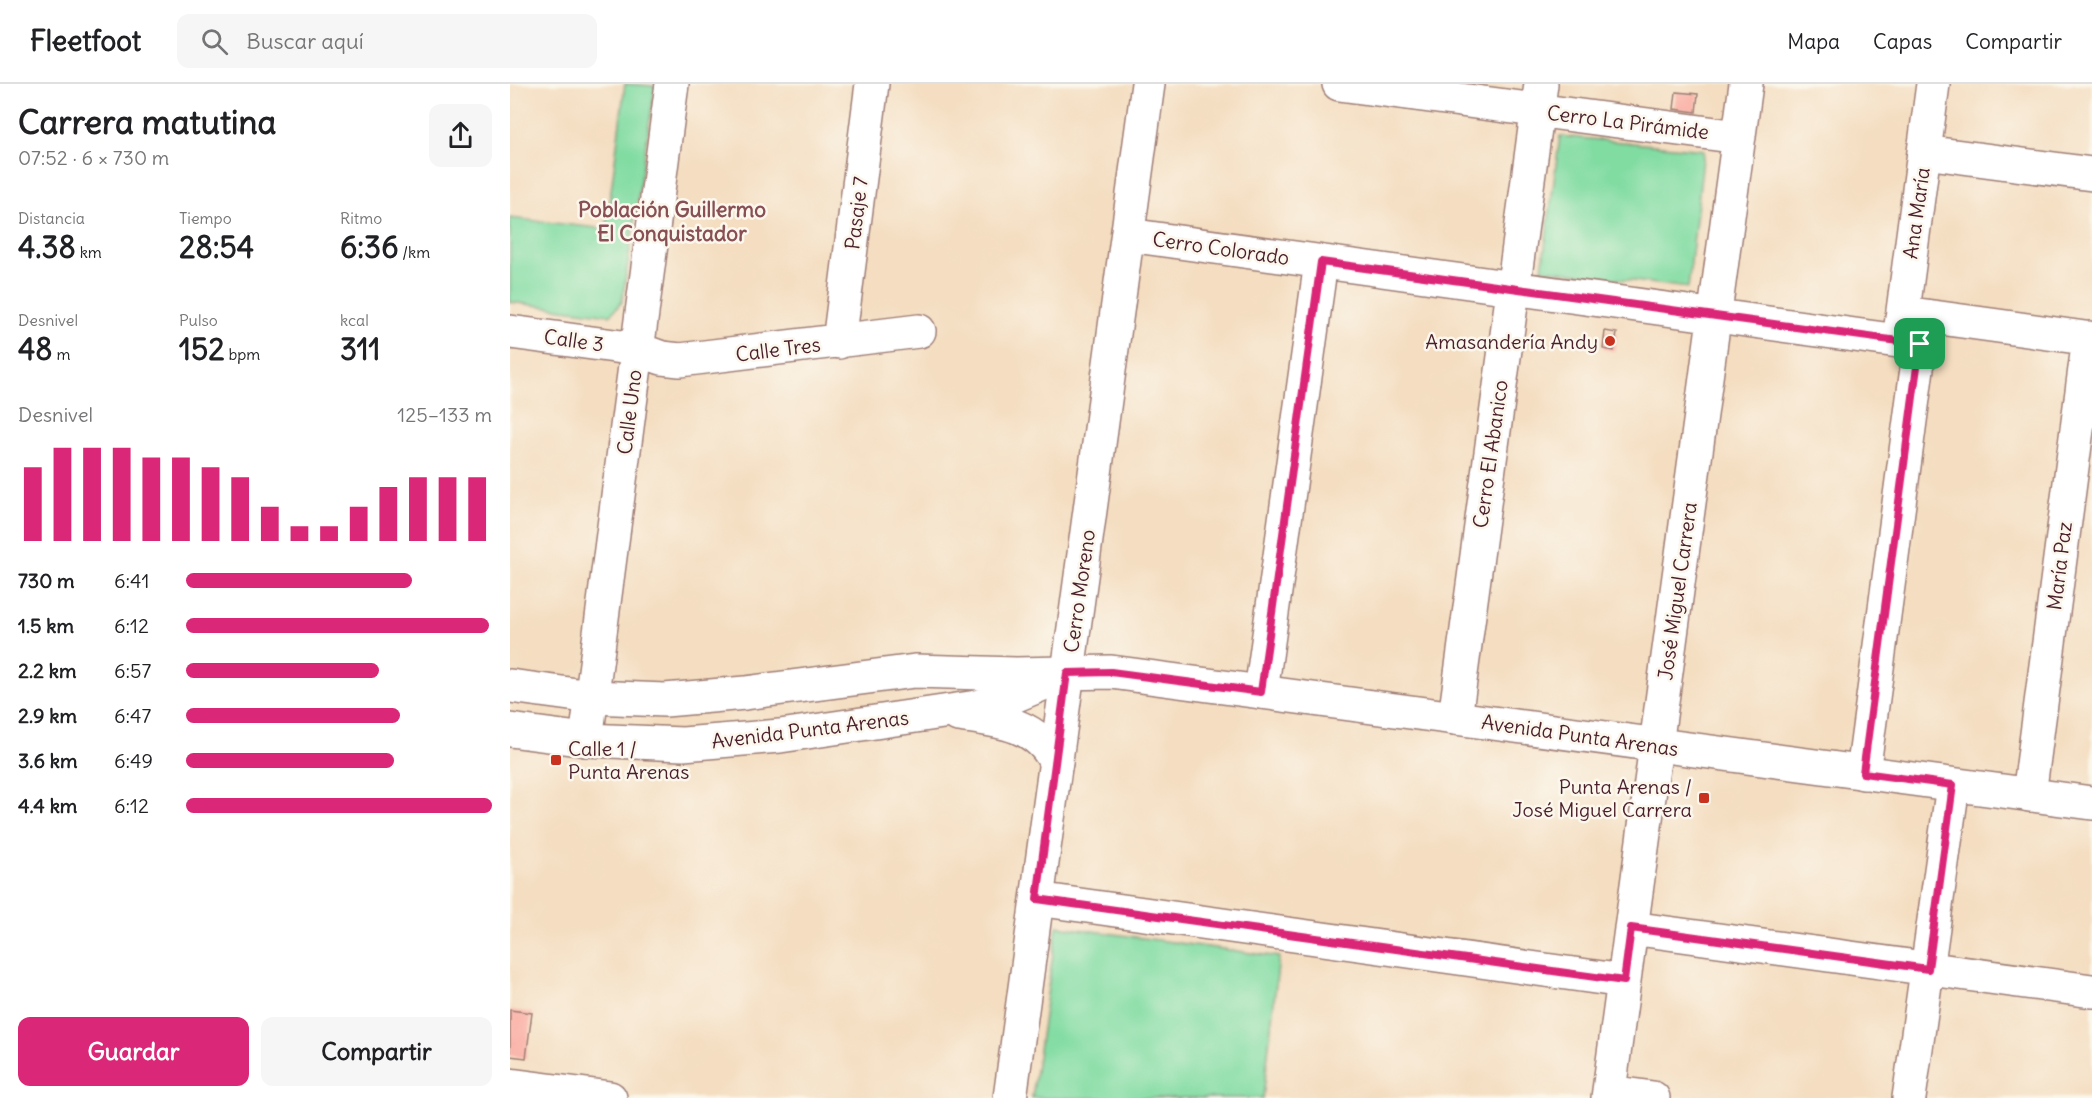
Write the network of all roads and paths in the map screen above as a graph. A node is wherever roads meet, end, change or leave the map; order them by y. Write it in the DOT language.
graph roads {
  1 [pos="672,84"];
  2 [pos="872,84"];
  3 [pos="1149,84"];
  4 [pos="1344,84"];
  5 [pos="1746,84"];
  6 [pos="1933,84"];
  7 [pos="1539,97"];
  8 [pos="1739,136"];
  9 [pos="1924,152"];
  10 [pos="2092,174"];
  11 [pos="1128,236"];
  12 [pos="1321,262"];
  13 [pos="1513,289"];
  14 [pos="1714,317"];
  15 [pos="1911,328"];
  16 [pos="919,331"];
  17 [pos="510,332"];
  18 [pos="2090,338"];
  19 [pos="839,342"];
  20 [pos="637,350"];
  21 [pos="1067,673"];
  22 [pos="510,686"];
  23 [pos="1261,692"];
  24 [pos="592,697"];
  25 [pos="938,712"];
  26 [pos="1455,718"];
  27 [pos="510,730"];
  28 [pos="586,740"];
  29 [pos="1656,744"];
  30 [pos="1056,763"];
  31 [pos="1863,773"];
  32 [pos="1953,785"];
  33 [pos="2029,795"];
  34 [pos="2092,804"];
  35 [pos="1037,899"];
  36 [pos="1631,928"];
  37 [pos="1928,969"];
  38 [pos="1624,981"];
  39 [pos="2092,991"];
  40 [pos="510,1084"];
  41 [pos="1609,1095"];
  42 [pos="610,1098"];
  43 [pos="1011,1098"];
  44 [pos="1653,1098"];
  45 [pos="1910,1098"];
  1 -- 20 [label="street, Calle Uno"];
  2 -- 19 [label="street, Pasaje 7"];
  3 -- 11 [label="street, Cerro Moreno"];
  4 -- 7 [label="street, Cerro La Pirámide"];
  5 -- 8 [label="street, José Miguel Carrera"];
  6 -- 9 [label="street, Ana María"];
  7 -- 8 [label="street, Cerro La Pirámide"];
  7 -- 13 [label="street, Cerro El Abanico"];
  8 -- 14 [label="street, José Miguel Carrera"];
  9 -- 10 [label="street"];
  9 -- 15 [label="street, Ana María"];
  11 -- 12 [label="street, Cerro Colorado"];
  11 -- 21 [label="street, Cerro Moreno"];
  12 -- 13 [label="street, Cerro Colorado"];
  12 -- 23 [label="street"];
  13 -- 14 [label="street, Cerro Colorado"];
  13 -- 26 [label="street, Cerro El Abanico"];
  14 -- 15 [label="street, Cerro Colorado"];
  14 -- 29 [label="street, José Miguel Carrera"];
  15 -- 18 [label="street, Cerro Colorado"];
  15 -- 31 [label="street, Ana María"];
  16 -- 19 [label="street, Calle Tres"];
  17 -- 20 [label="street, Calle 3"];
  18 -- 33 [label="street, María Paz"];
  19 -- 20 [label="street, Calle Tres"];
  20 -- 24 [label="street, Calle Uno"];
  21 -- 23 [label="street, Avenida Punta Arenas"];
  21 -- 24 [label="street, Avenida Punta Arenas"];
  21 -- 25 [label="street, Avenida Punta Arenas"];
  21 -- 30 [label="street, Cerro Moreno"];
  22 -- 24 [label="street, Avenida Punta Arenas"];
  23 -- 26 [label="street, Avenida Punta Arenas"];
  24 -- 28 [label="street, Calle Uno"];
  25 -- 28 [label="street, Avenida Punta Arenas"];
  25 -- 30 [label="street"];
  26 -- 29 [label="street, Avenida Punta Arenas"];
  27 -- 28 [label="street, Avenida Punta Arenas"];
  29 -- 31 [label="street, Avenida Punta Arenas"];
  29 -- 36 [label="street, José Miguel Carrera"];
  30 -- 35 [label="street, Cerro Moreno"];
  31 -- 32 [label="street, Avenida Punta Arenas"];
  32 -- 33 [label="street, Avenida Punta Arenas"];
  32 -- 37 [label="street"];
  33 -- 34 [label="street, Avenida Punta Arenas"];
  35 -- 38 [label="street"];
  35 -- 43 [label="street, Cerro Moreno"];
  36 -- 37 [label="street"];
  36 -- 38 [label="street, José Miguel Carrera"];
  37 -- 39 [label="street"];
  37 -- 45 [label="street"];
  38 -- 41 [label="street, José Miguel Carrera"];
  40 -- 42 [label="street"];
  41 -- 44 [label="street"];
}
